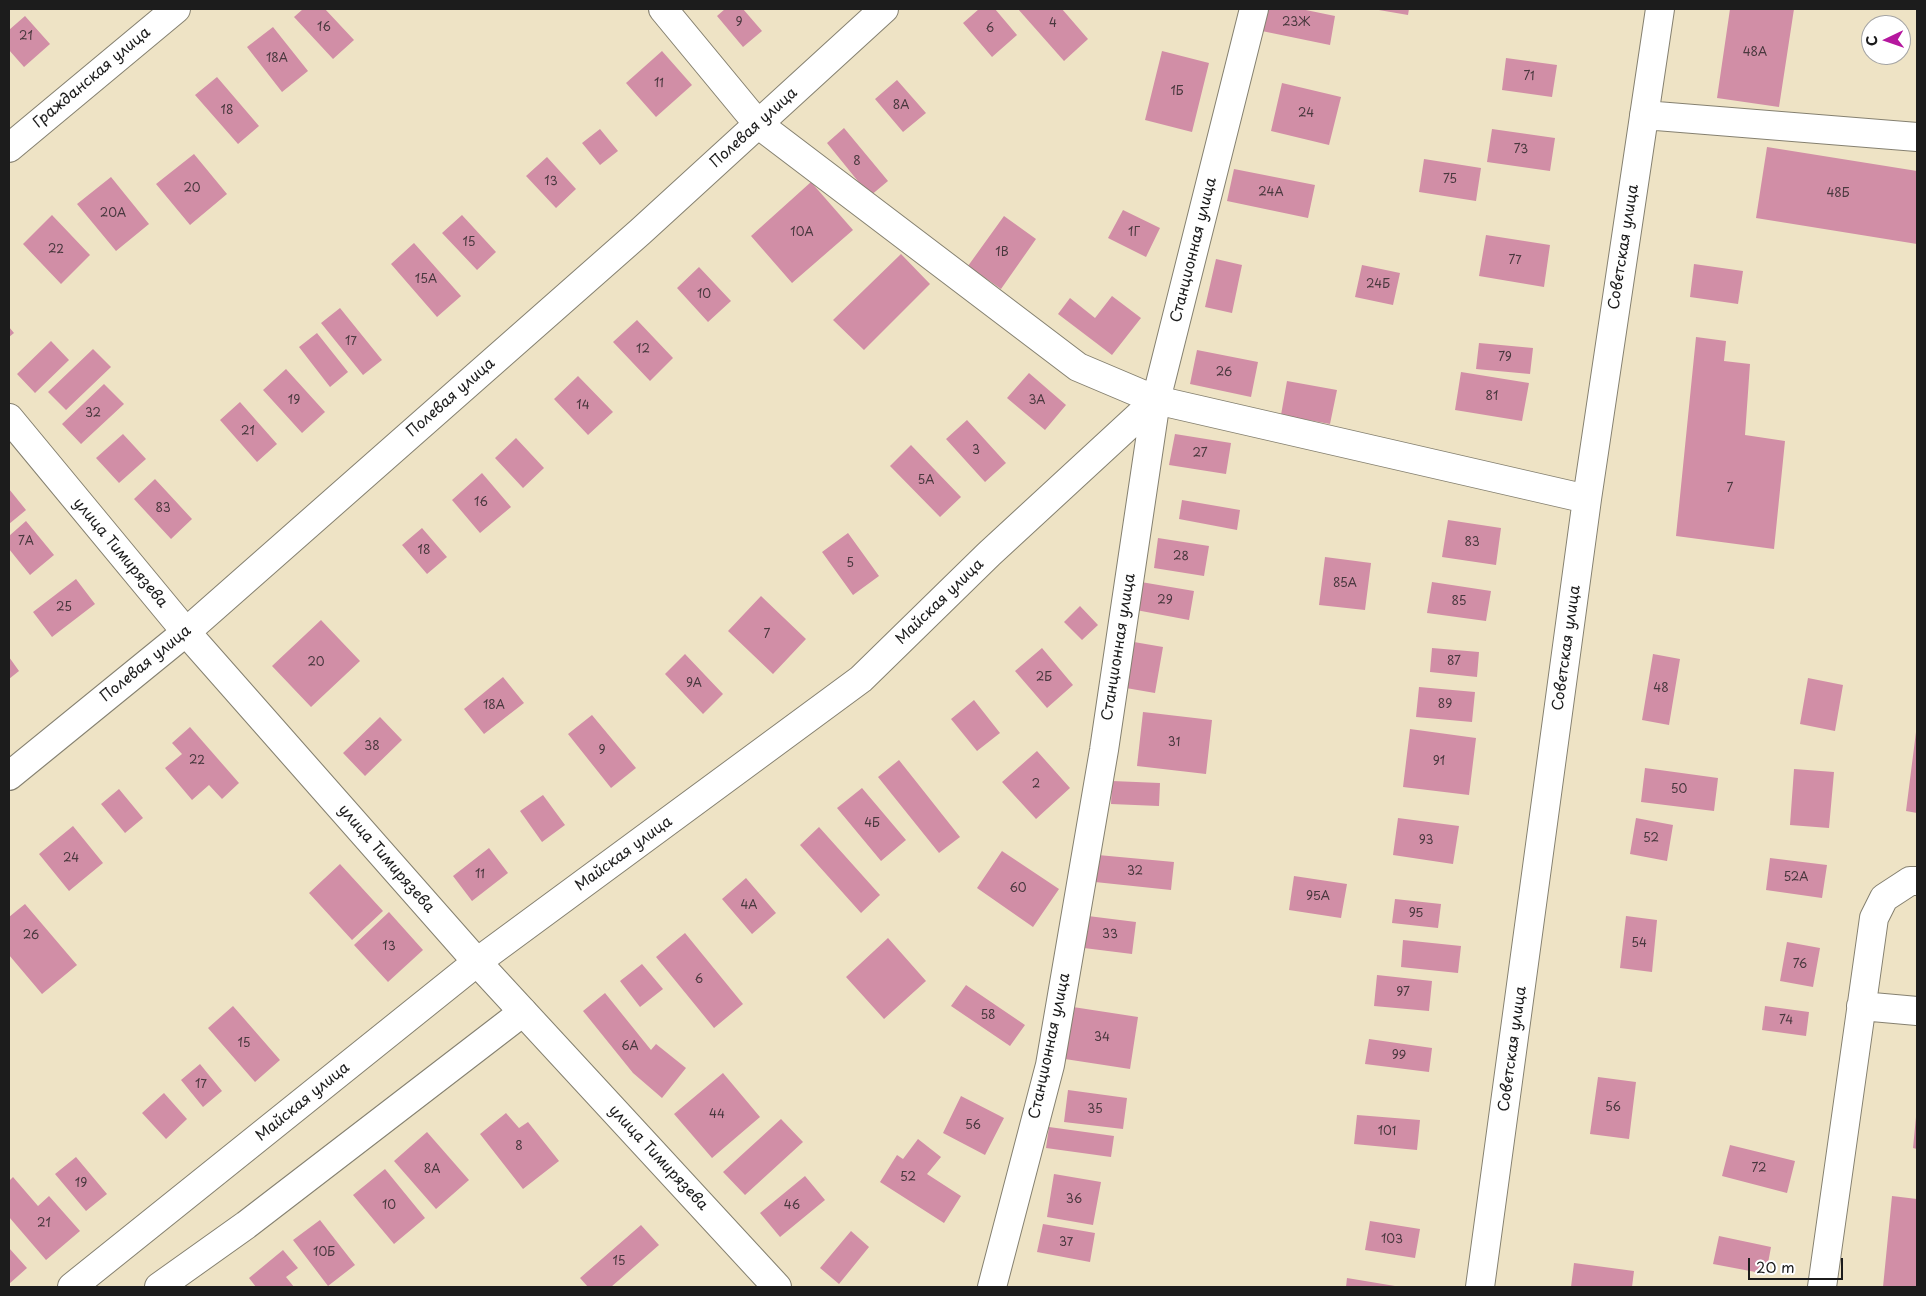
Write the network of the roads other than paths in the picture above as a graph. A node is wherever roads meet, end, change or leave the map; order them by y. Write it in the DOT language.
graph roads {
  1 [pos="176,9"];
  2 [pos="663,9"];
  3 [pos="884,9"];
  4 [pos="1254,9"];
  5 [pos="1660,9"];
  6 [pos="1644,115"];
  7 [pos="758,124"];
  8 [pos="1917,137"];
  9 [pos="9,148"];
  10 [pos="1156,400"];
  11 [pos="9,418"];
  12 [pos="1587,499"];
  13 [pos="186,632"];
  14 [pos="9,776"];
  15 [pos="1917,881"];
  16 [pos="478,962"];
  17 [pos="1861,1006"];
  18 [pos="1917,1011"];
  19 [pos="523,1012"];
  20 [pos="72,1287"];
  21 [pos="159,1287"];
  22 [pos="777,1287"];
  23 [pos="992,1287"];
  24 [pos="1480,1287"];
  25 [pos="1822,1287"];
  1 -- 9 [label="street, Гражданская улица"];
  2 -- 7 [label="street"];
  3 -- 7 [label="street, Полевая улица"];
  4 -- 10 [label="street, Станционная улица"];
  5 -- 6 [label="street, Советская улица"];
  6 -- 8 [label="street"];
  6 -- 12 [label="street, Советская улица"];
  7 -- 10 [label="street"];
  7 -- 13 [label="street, Полевая улица"];
  10 -- 12 [label="street"];
  10 -- 16 [label="street, Майская улица"];
  10 -- 23 [label="street, Станционная улица"];
  11 -- 13 [label="street, улица Тимирязева"];
  12 -- 24 [label="street, Советская улица"];
  13 -- 14 [label="street, Полевая улица"];
  13 -- 16 [label="street, улица Тимирязева"];
  15 -- 17 [label="street"];
  16 -- 19 [label="street, улица Тимирязева"];
  16 -- 20 [label="street, Майская улица"];
  17 -- 18 [label="street"];
  17 -- 25 [label="street"];
  19 -- 21 [label="street"];
  19 -- 22 [label="street, улица Тимирязева"];
}
